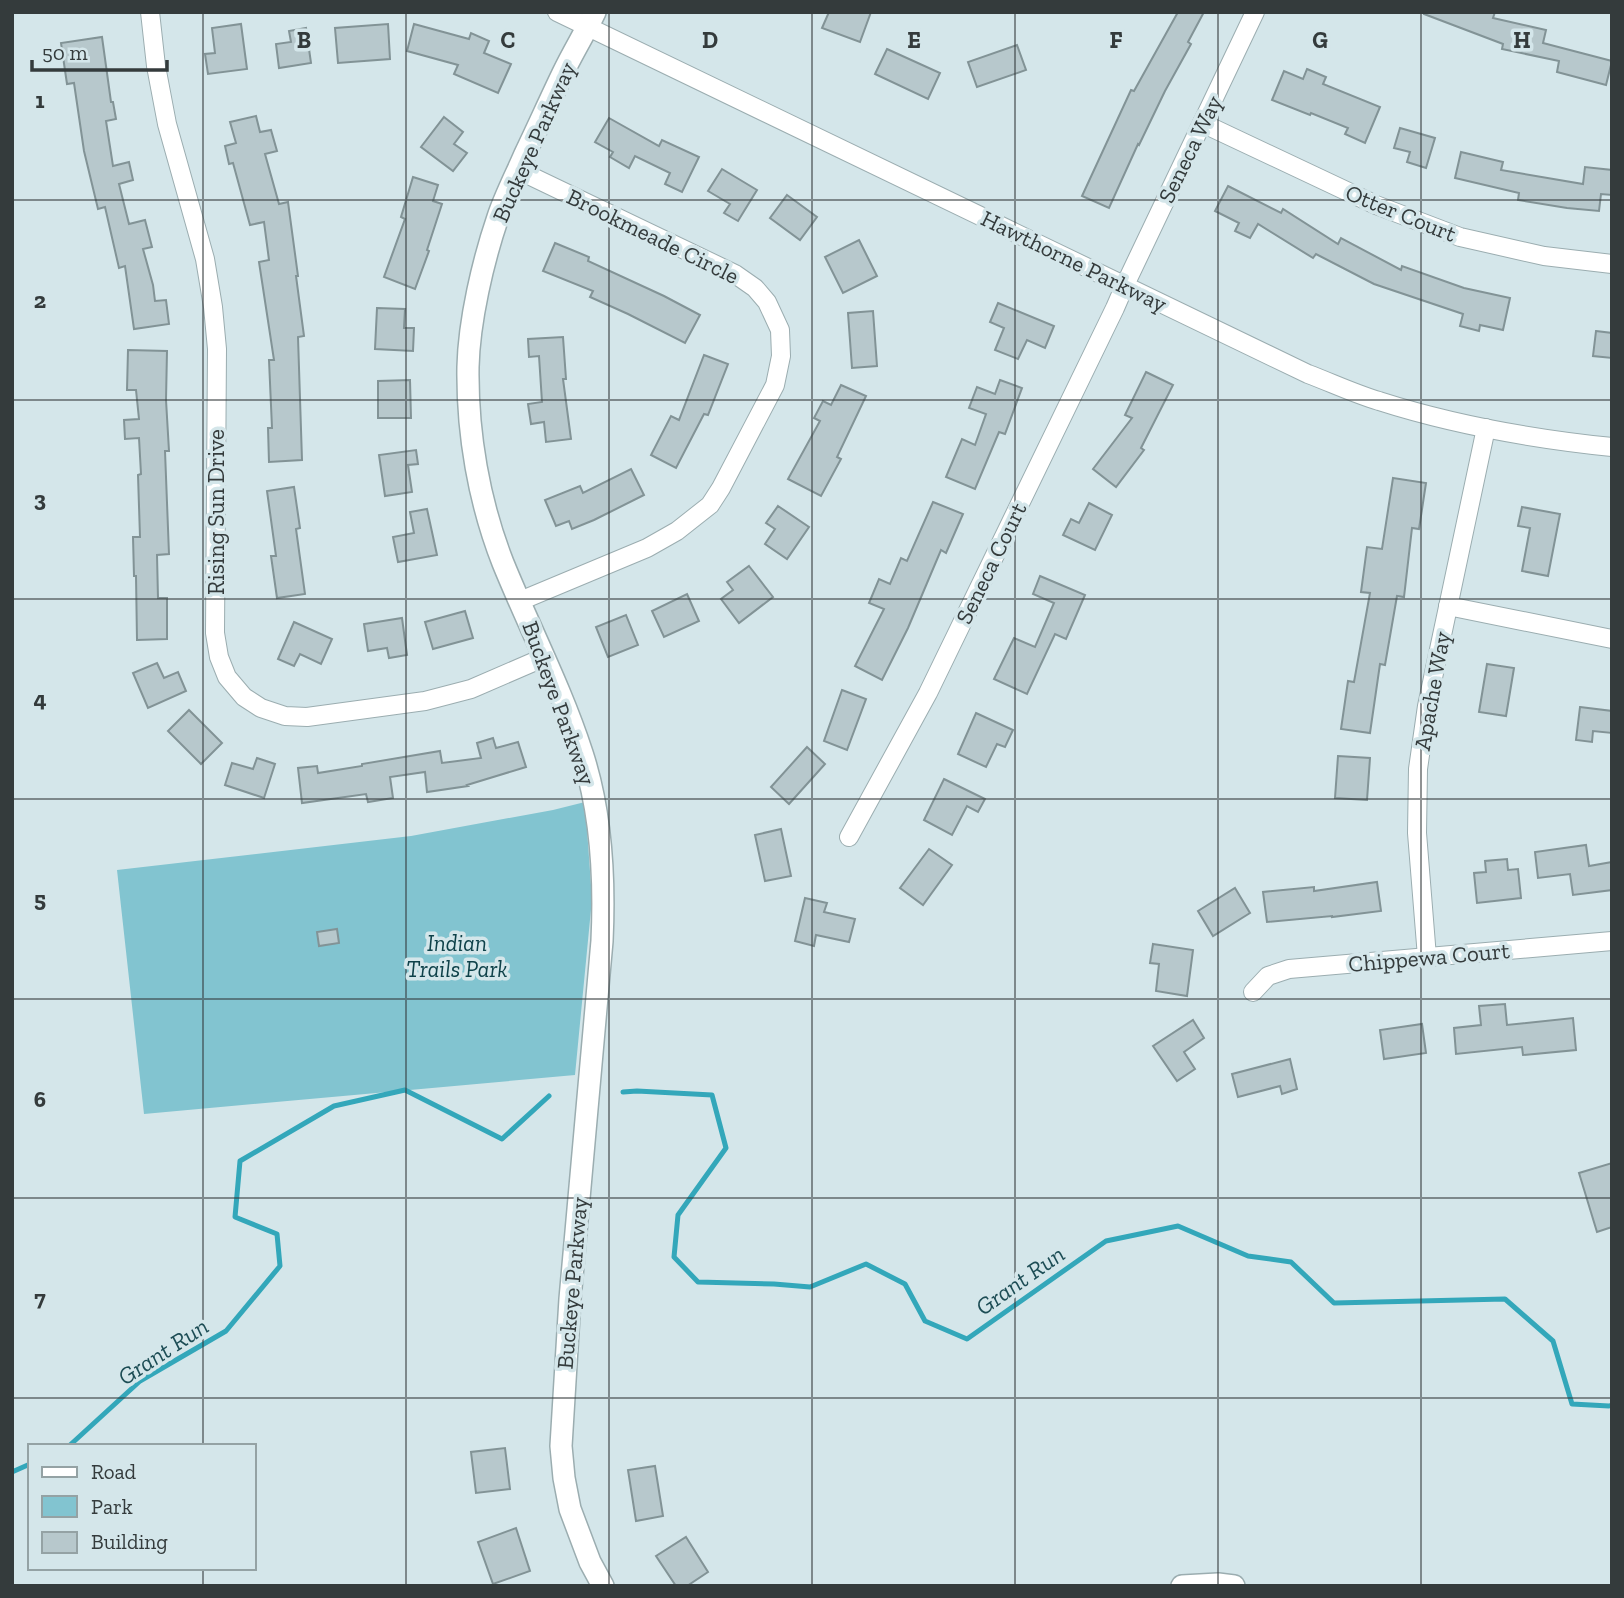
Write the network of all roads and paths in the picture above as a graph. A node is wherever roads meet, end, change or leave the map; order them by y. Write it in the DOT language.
graph roads {
  1 [pos="150,12"];
  2 [pos="557,12"];
  3 [pos="1255,12"];
  4 [pos="591,20"];
  5 [pos="1202,123"];
  6 [pos="518,170"];
  7 [pos="1612,264"];
  8 [pos="1125,285"];
  9 [pos="1486,428"];
  10 [pos="1612,447"];
  11 [pos="520,601"];
  12 [pos="1448,606"];
  13 [pos="1612,639"];
  14 [pos="545,657"];
  15 [pos="849,837"];
  16 [pos="1612,941"];
  17 [pos="1427,957"];
  18 [pos="1253,992"];
  19 [pos="603,1586"];
  20 [pos="1182,1586"];
  21 [pos="1234,1586"];
  1 -- 14 [label="street, Rising Sun Drive"];
  2 -- 4 [label="street, Hawthorne Parkway"];
  3 -- 5 [label="street, Seneca Way"];
  4 -- 6 [label="street, Buckeye Parkway"];
  4 -- 8 [label="street, Hawthorne Parkway"];
  5 -- 7 [label="street, Otter Court"];
  5 -- 8 [label="street, Seneca Way"];
  6 -- 11 [label="street, Buckeye Parkway"];
  6 -- 11 [label="street, Brookmeade Circle"];
  8 -- 9 [label="street, Hawthorne Parkway"];
  8 -- 15 [label="street, Seneca Court"];
  9 -- 10 [label="street, Hawthorne Parkway"];
  9 -- 12 [label="street, Apache Way"];
  11 -- 14 [label="street, Buckeye Parkway"];
  12 -- 13 [label="street"];
  12 -- 17 [label="street, Apache Way"];
  14 -- 19 [label="street, Buckeye Parkway"];
  16 -- 17 [label="street, Chippewa Court"];
  17 -- 18 [label="street, Chippewa Court"];
  20 -- 21 [label="street"];
}
